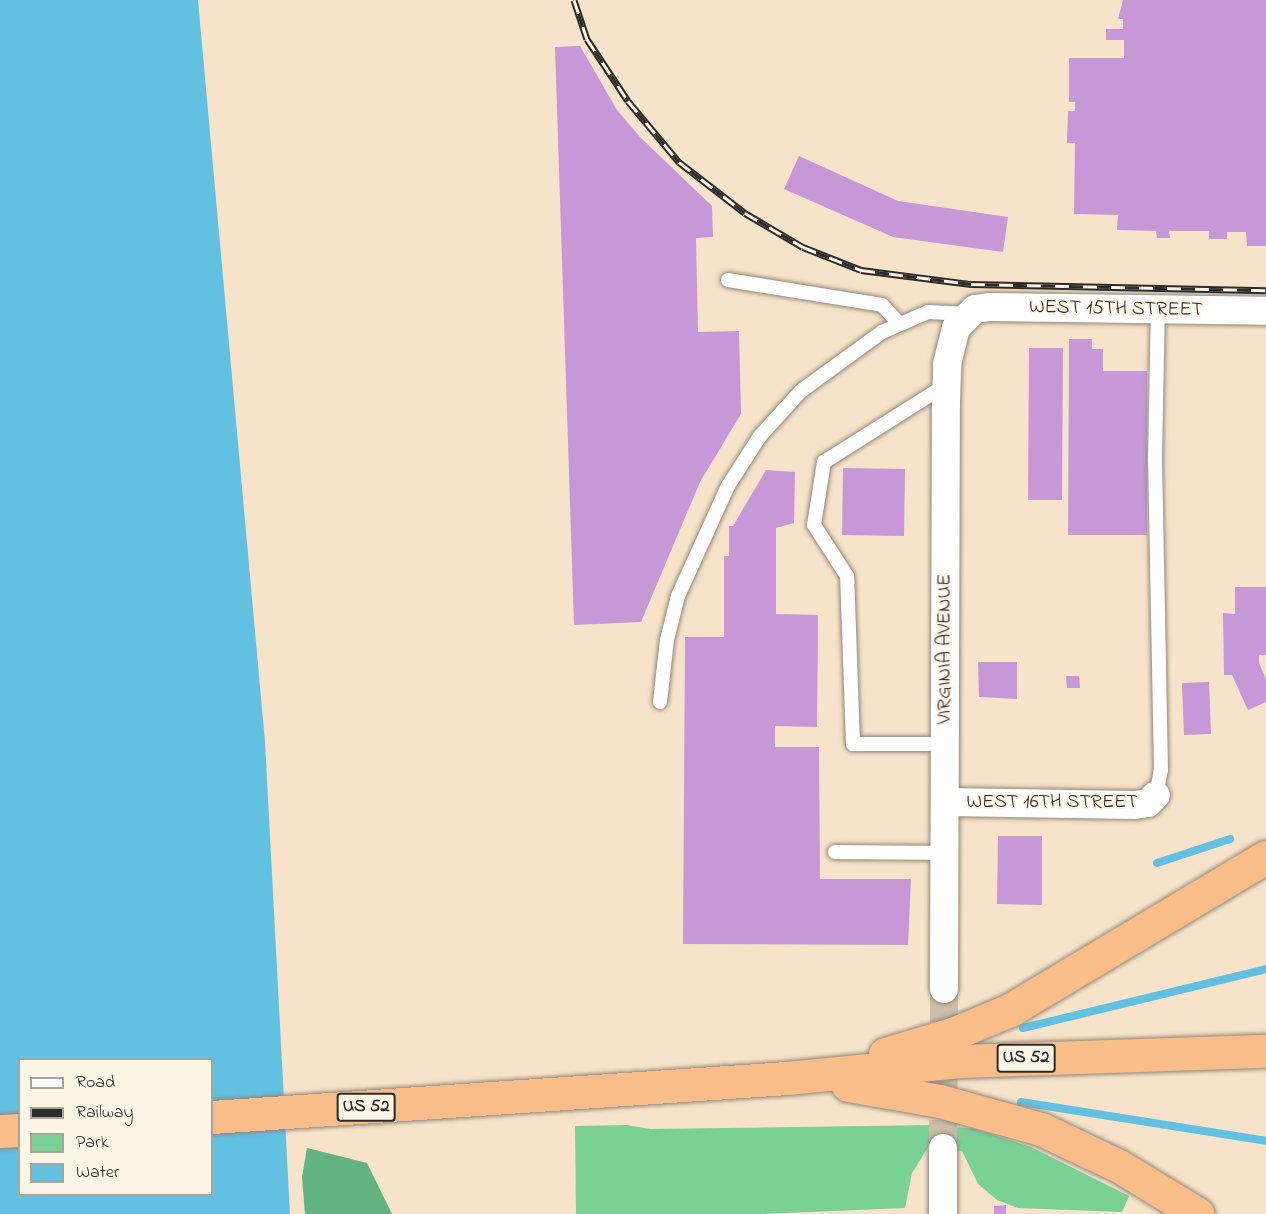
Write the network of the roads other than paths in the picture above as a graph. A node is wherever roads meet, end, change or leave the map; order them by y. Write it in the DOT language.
graph roads {
  1 [pos="728,280"];
  2 [pos="1158,309"];
  3 [pos="1266,311"];
  4 [pos="968,314"];
  5 [pos="899,323"];
  6 [pos="946,385"];
  7 [pos="660,702"];
  8 [pos="945,744"];
  9 [pos="1156,795"];
  10 [pos="945,802"];
  11 [pos="836,852"];
  12 [pos="945,853"];
  13 [pos="1266,857"];
  14 [pos="944,989"];
  15 [pos="1266,1051"];
  16 [pos="1266,1070"];
  17 [pos="786,1078"];
  18 [pos="213,1117"];
  19 [pos="18,1130"];
  20 [pos="0,1131"];
  21 [pos="943,1148"];
  22 [pos="943,1214"];
  23 [pos="1198,1214"];
  1 -- 5 [label="lane"];
  2 -- 3 [label="street, WEST 15TH STREET"];
  2 -- 4 [label="street, WEST 15TH STREET"];
  2 -- 9 [label="lane"];
  4 -- 5 [label="lane"];
  4 -- 6 [label="street, VIRGINIA AVENUE"];
  5 -- 7 [label="lane"];
  6 -- 8 [label="street, VIRGINIA AVENUE"];
  6 -- 8 [label="lane"];
  8 -- 10 [label="street, VIRGINIA AVENUE"];
  9 -- 10 [label="street, WEST 16TH STREET"];
  10 -- 12 [label="street, VIRGINIA AVENUE"];
  11 -- 12 [label="lane"];
  12 -- 14 [label="street, VIRGINIA AVENUE"];
  13 -- 17 [label="highway"];
  15 -- 17 [label="highway, US 52"];
  16 -- 17 [label="highway, US 52"];
  17 -- 18 [label="highway, US 52"];
  17 -- 23 [label="highway"];
  19 -- 20 [label="highway"];
  21 -- 22 [label="street"];
}
